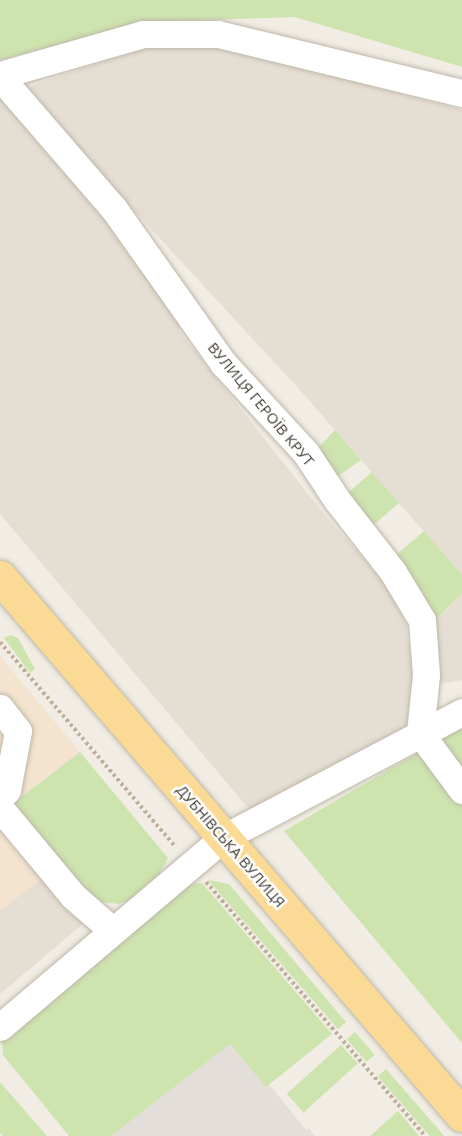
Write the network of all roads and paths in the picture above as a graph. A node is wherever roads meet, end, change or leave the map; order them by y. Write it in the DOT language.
graph roads {
  1 [pos="0,76"];
  2 [pos="462,93"];
  3 [pos="1,579"];
  4 [pos="0,642"];
  5 [pos="0,708"];
  6 [pos="462,712"];
  7 [pos="420,733"];
  8 [pos="462,790"];
  9 [pos="0,797"];
  10 [pos="0,808"];
  11 [pos="223,838"];
  12 [pos="191,864"];
  13 [pos="112,930"];
  14 [pos="0,1027"];
  15 [pos="462,1115"];
  16 [pos="425,1136"];
  1 -- 2 [label="street, ВУЛИЦЯ ГЕРОЇВ КРУТ"];
  1 -- 7 [label="street, ВУЛИЦЯ ГЕРОЇВ КРУТ"];
  3 -- 11 [label="main road, ДУБНІВСЬКА ВУЛИЦЯ"];
  4 -- 12 [label="path"];
  5 -- 9 [label="street"];
  6 -- 7 [label="street"];
  7 -- 8 [label="street"];
  7 -- 11 [label="street"];
  10 -- 13 [label="street"];
  11 -- 12 [label="street"];
  11 -- 15 [label="main road, ДУБНІВСЬКА ВУЛИЦЯ"];
  12 -- 13 [label="street"];
  12 -- 16 [label="path"];
  13 -- 14 [label="street"];
}
